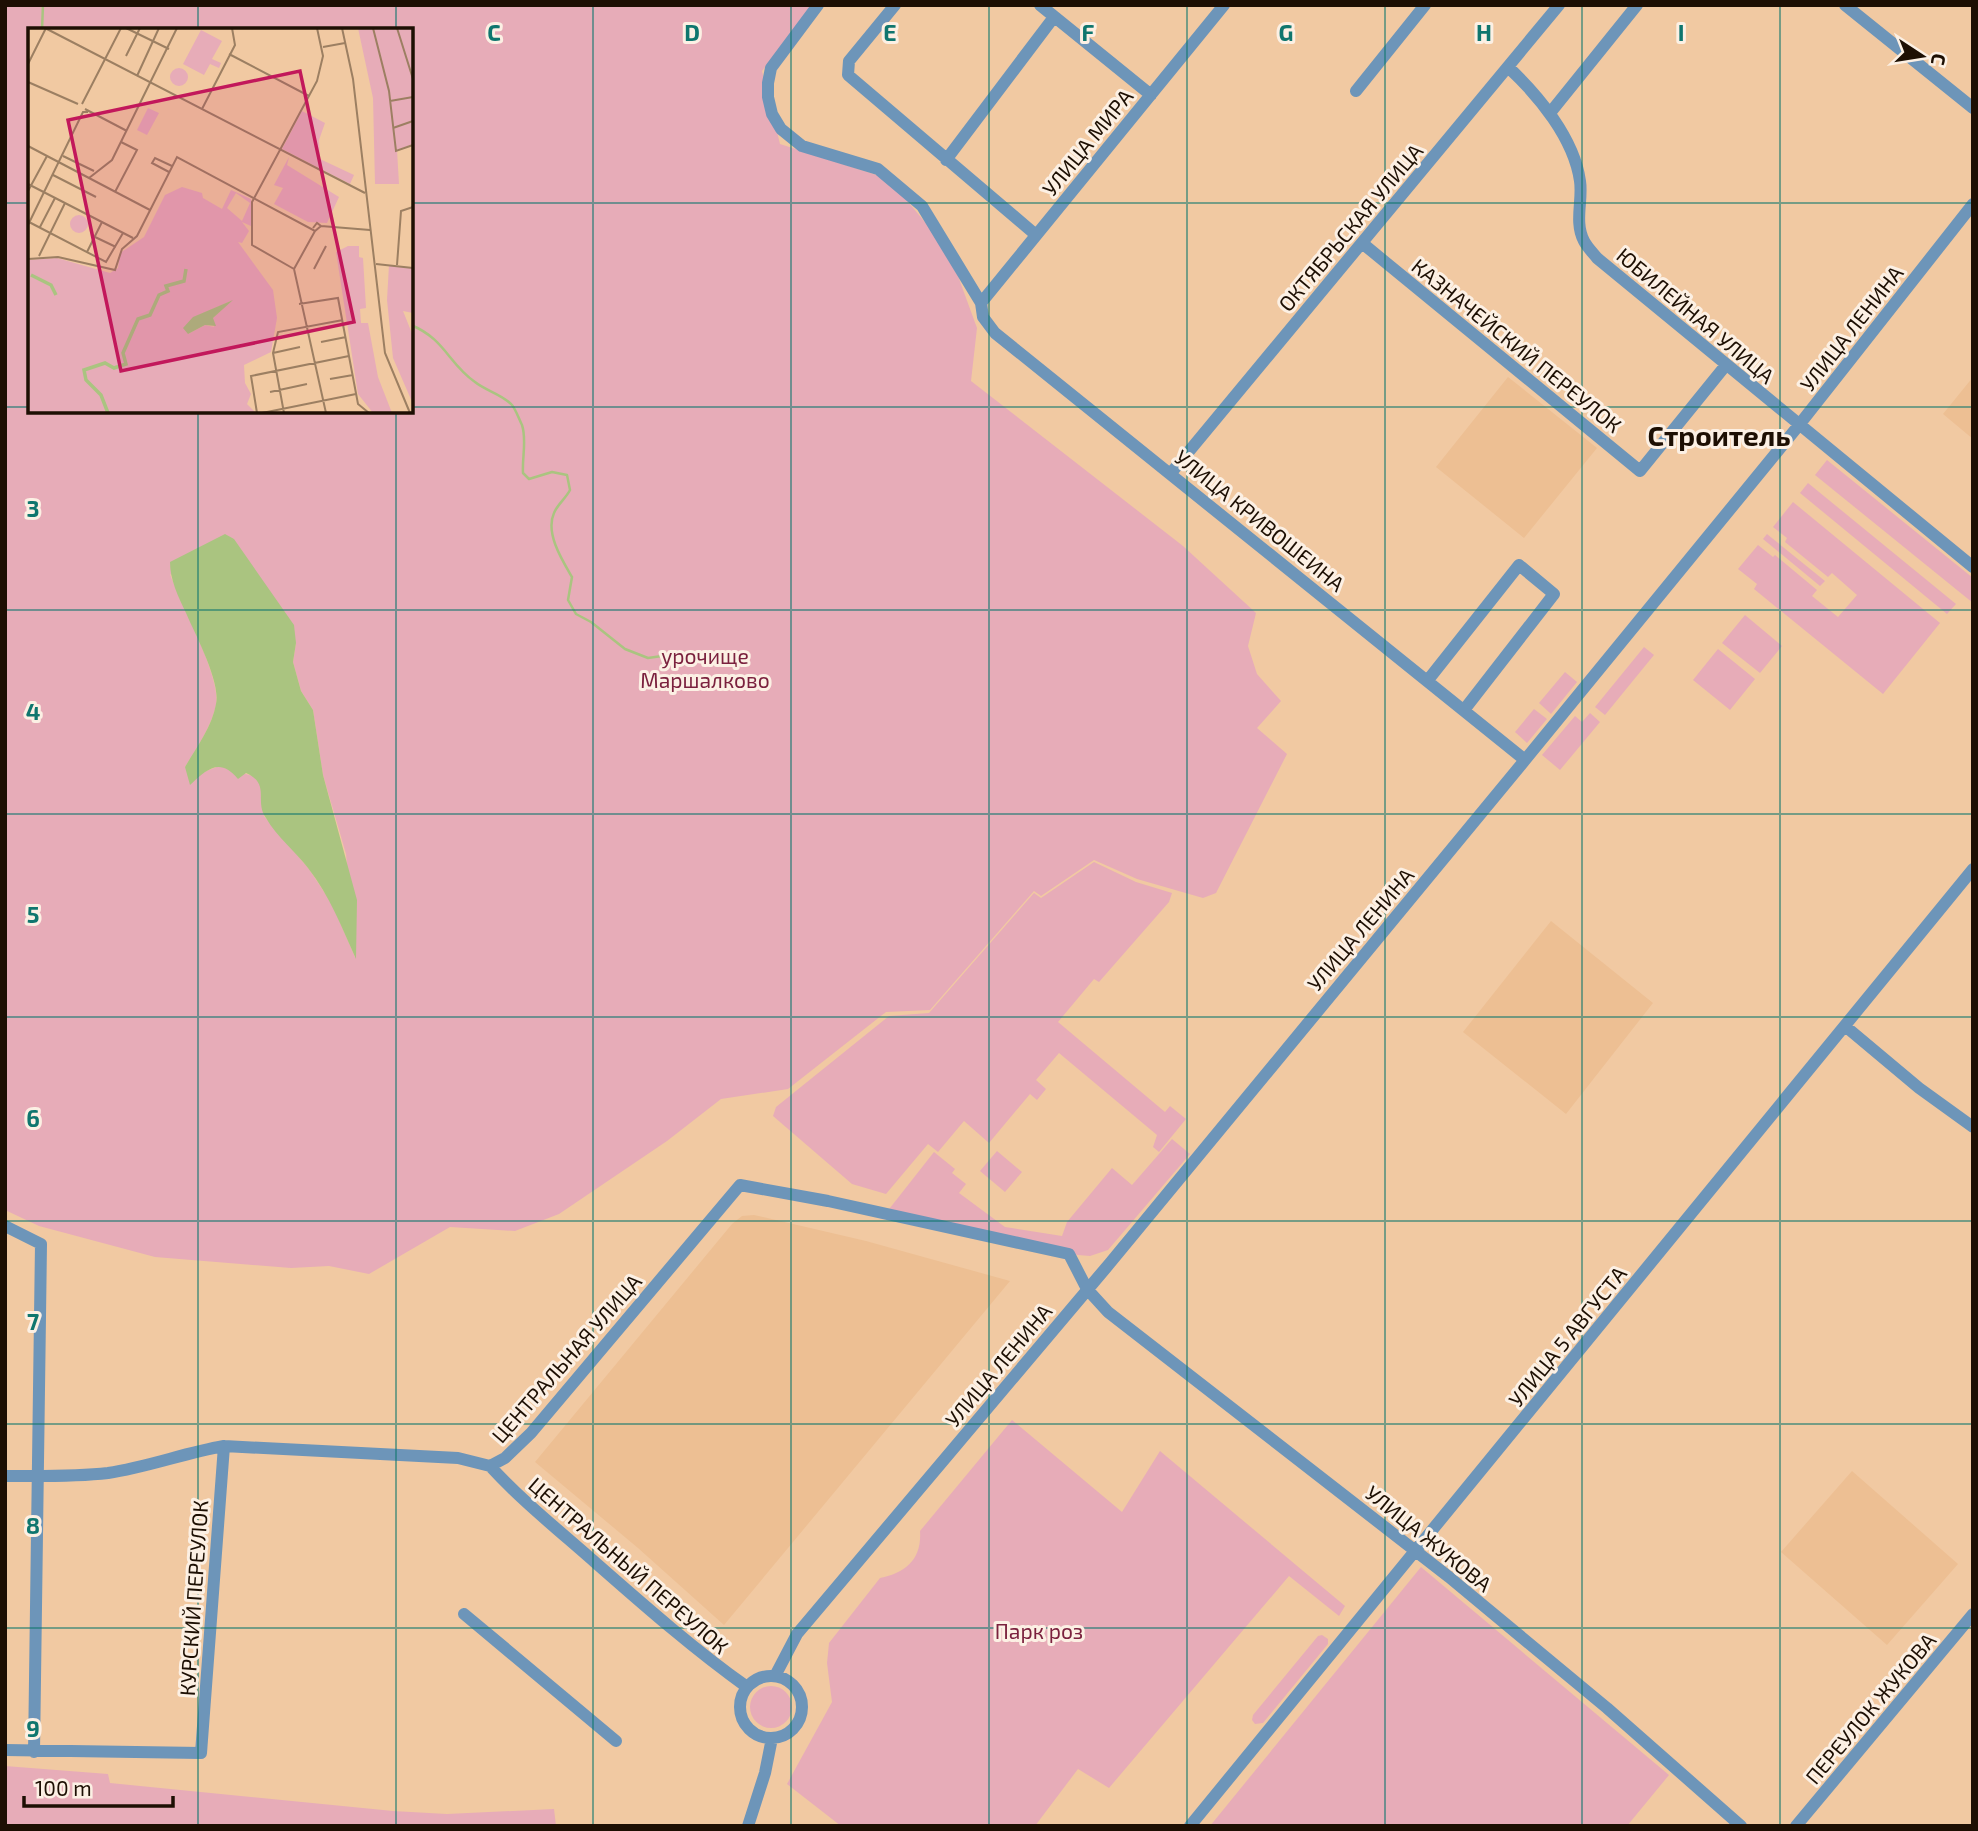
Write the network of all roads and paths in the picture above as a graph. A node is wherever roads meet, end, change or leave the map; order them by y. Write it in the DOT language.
graph roads {
  1 [pos="818,5"];
  2 [pos="895,5"];
  3 [pos="1040,5"];
  4 [pos="1224,5"];
  5 [pos="1425,5"];
  6 [pos="1559,5"];
  7 [pos="1636,5"];
  8 [pos="1845,5"];
  9 [pos="1054,17"];
  10 [pos="1508,67"];
  11 [pos="1356,91"];
  12 [pos="1151,95"];
  13 [pos="1973,108"];
  14 [pos="1550,113"];
  15 [pos="946,160"];
  16 [pos="1973,204"];
  17 [pos="1036,235"];
  18 [pos="1362,243"];
  19 [pos="981,303"];
  20 [pos="1726,365"];
  21 [pos="1799,425"];
  22 [pos="1171,473"];
  23 [pos="1973,567"];
  24 [pos="1427,680"];
  25 [pos="1464,710"];
  26 [pos="1525,760"];
  27 [pos="1973,869"];
  28 [pos="1845,1026"];
  29 [pos="1973,1127"];
  30 [pos="5,1226"];
  31 [pos="1087,1289"];
  32 [pos="224,1446"];
  33 [pos="490,1466"];
  34 [pos="5,1476"];
  35 [pos="38,1476"];
  36 [pos="1416,1551"];
  37 [pos="464,1614"];
  38 [pos="1973,1614"];
  39 [pos="775,1676"];
  40 [pos="747,1687"];
  41 [pos="772,1738"];
  42 [pos="616,1741"];
  43 [pos="5,1751"];
  44 [pos="34,1752"];
  45 [pos="748,1826"];
  46 [pos="1190,1826"];
  47 [pos="1741,1826"];
  48 [pos="1796,1826"];
  1 -- 19 [label="street, УЛИЦА КРИВОШЕИНА"];
  2 -- 15 [label="street"];
  3 -- 9 [label="street"];
  4 -- 12 [label="street, УЛИЦА МИРА"];
  5 -- 11 [label="street"];
  6 -- 10 [label="street, ОКТЯБРЬСКАЯ УЛИЦА"];
  7 -- 14 [label="street"];
  8 -- 13 [label="street"];
  9 -- 12 [label="street"];
  9 -- 15 [label="street"];
  10 -- 14 [label="street, ЮБИЛЕЙНАЯ УЛИЦА"];
  10 -- 18 [label="street, ОКТЯБРЬСКАЯ УЛИЦА"];
  12 -- 17 [label="street, УЛИЦА МИРА"];
  14 -- 20 [label="street, ЮБИЛЕЙНАЯ УЛИЦА"];
  15 -- 17 [label="street"];
  16 -- 21 [label="street, УЛИЦА ЛЕНИНА"];
  17 -- 19 [label="street, УЛИЦА МИРА"];
  18 -- 20 [label="street, КАЗНАЧЕЙСКИЙ ПЕРЕУЛОК"];
  18 -- 22 [label="street, ОКТЯБРЬСКАЯ УЛИЦА"];
  19 -- 22 [label="street, УЛИЦА КРИВОШЕИНА"];
  20 -- 21 [label="street, ЮБИЛЕЙНАЯ УЛИЦА"];
  21 -- 23 [label="street, ЮБИЛЕЙНАЯ УЛИЦА"];
  21 -- 26 [label="street, УЛИЦА ЛЕНИНА"];
  22 -- 24 [label="street, УЛИЦА КРИВОШЕИНА"];
  24 -- 25 [label="street, УЛИЦА КРИВОШЕИНА"];
  24 -- 25 [label="street"];
  25 -- 26 [label="street, УЛИЦА КРИВОШЕИНА"];
  26 -- 31 [label="street, УЛИЦА ЛЕНИНА"];
  27 -- 28 [label="street, УЛИЦА 5 АВГУСТА"];
  28 -- 29 [label="street"];
  28 -- 36 [label="street, УЛИЦА 5 АВГУСТА"];
  30 -- 35 [label="street"];
  31 -- 33 [label="street, ЦЕНТРАЛЬНАЯ УЛИЦА"];
  31 -- 36 [label="street, УЛИЦА ЖУКОВА"];
  31 -- 39 [label="street, УЛИЦА ЛЕНИНА"];
  32 -- 33 [label="street, ЦЕНТРАЛЬНАЯ УЛИЦА"];
  32 -- 35 [label="street, ЦЕНТРАЛЬНАЯ УЛИЦА"];
  32 -- 44 [label="street, КУРСКИЙ ПЕРЕУЛОК"];
  33 -- 40 [label="street, ЦЕНТРАЛЬНЫЙ ПЕРЕУЛОК"];
  34 -- 35 [label="street, ЦЕНТРАЛЬНАЯ УЛИЦА"];
  35 -- 44 [label="street"];
  36 -- 46 [label="street, УЛИЦА 5 АВГУСТА"];
  36 -- 47 [label="street, УЛИЦА ЖУКОВА"];
  37 -- 42 [label="street"];
  38 -- 48 [label="street, ПЕРЕУЛОК ЖУКОВА"];
  39 -- 40 [label="street"];
  39 -- 41 [label="street"];
  40 -- 41 [label="street"];
  41 -- 45 [label="street"];
  43 -- 44 [label="street"];
}
